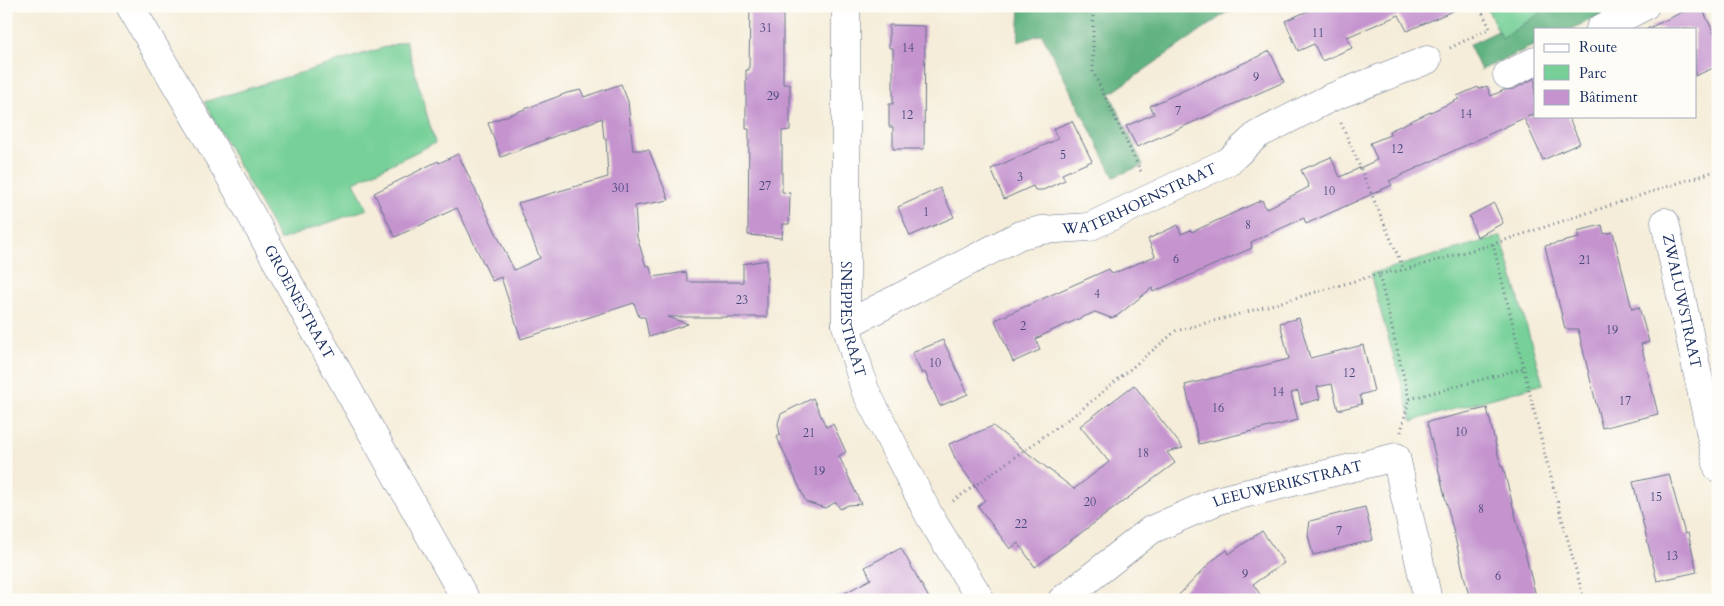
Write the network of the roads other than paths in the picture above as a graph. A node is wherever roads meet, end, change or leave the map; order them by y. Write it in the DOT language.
graph roads {
  1 [pos="130,6"];
  2 [pos="846,6"];
  3 [pos="1645,6"];
  4 [pos="1602,28"];
  5 [pos="1427,60"];
  6 [pos="1534,62"];
  7 [pos="1507,75"];
  8 [pos="1665,222"];
  9 [pos="846,325"];
  10 [pos="1718,468"];
  11 [pos="466,600"];
  12 [pos="981,600"];
  13 [pos="1062,600"];
  14 [pos="1428,600"];
  1 -- 11 [label="street, GROENESTRAAT"];
  2 -- 9 [label="street, SNEPPESTRAAT"];
  3 -- 4 [label="street"];
  5 -- 9 [label="street, WATERHOENSTRAAT"];
  6 -- 7 [label="street"];
  8 -- 10 [label="street, ZWALUWSTRAAT"];
  9 -- 12 [label="street, SNEPPESTRAAT"];
  13 -- 14 [label="street, LEEUWERIKSTRAAT"];
}
